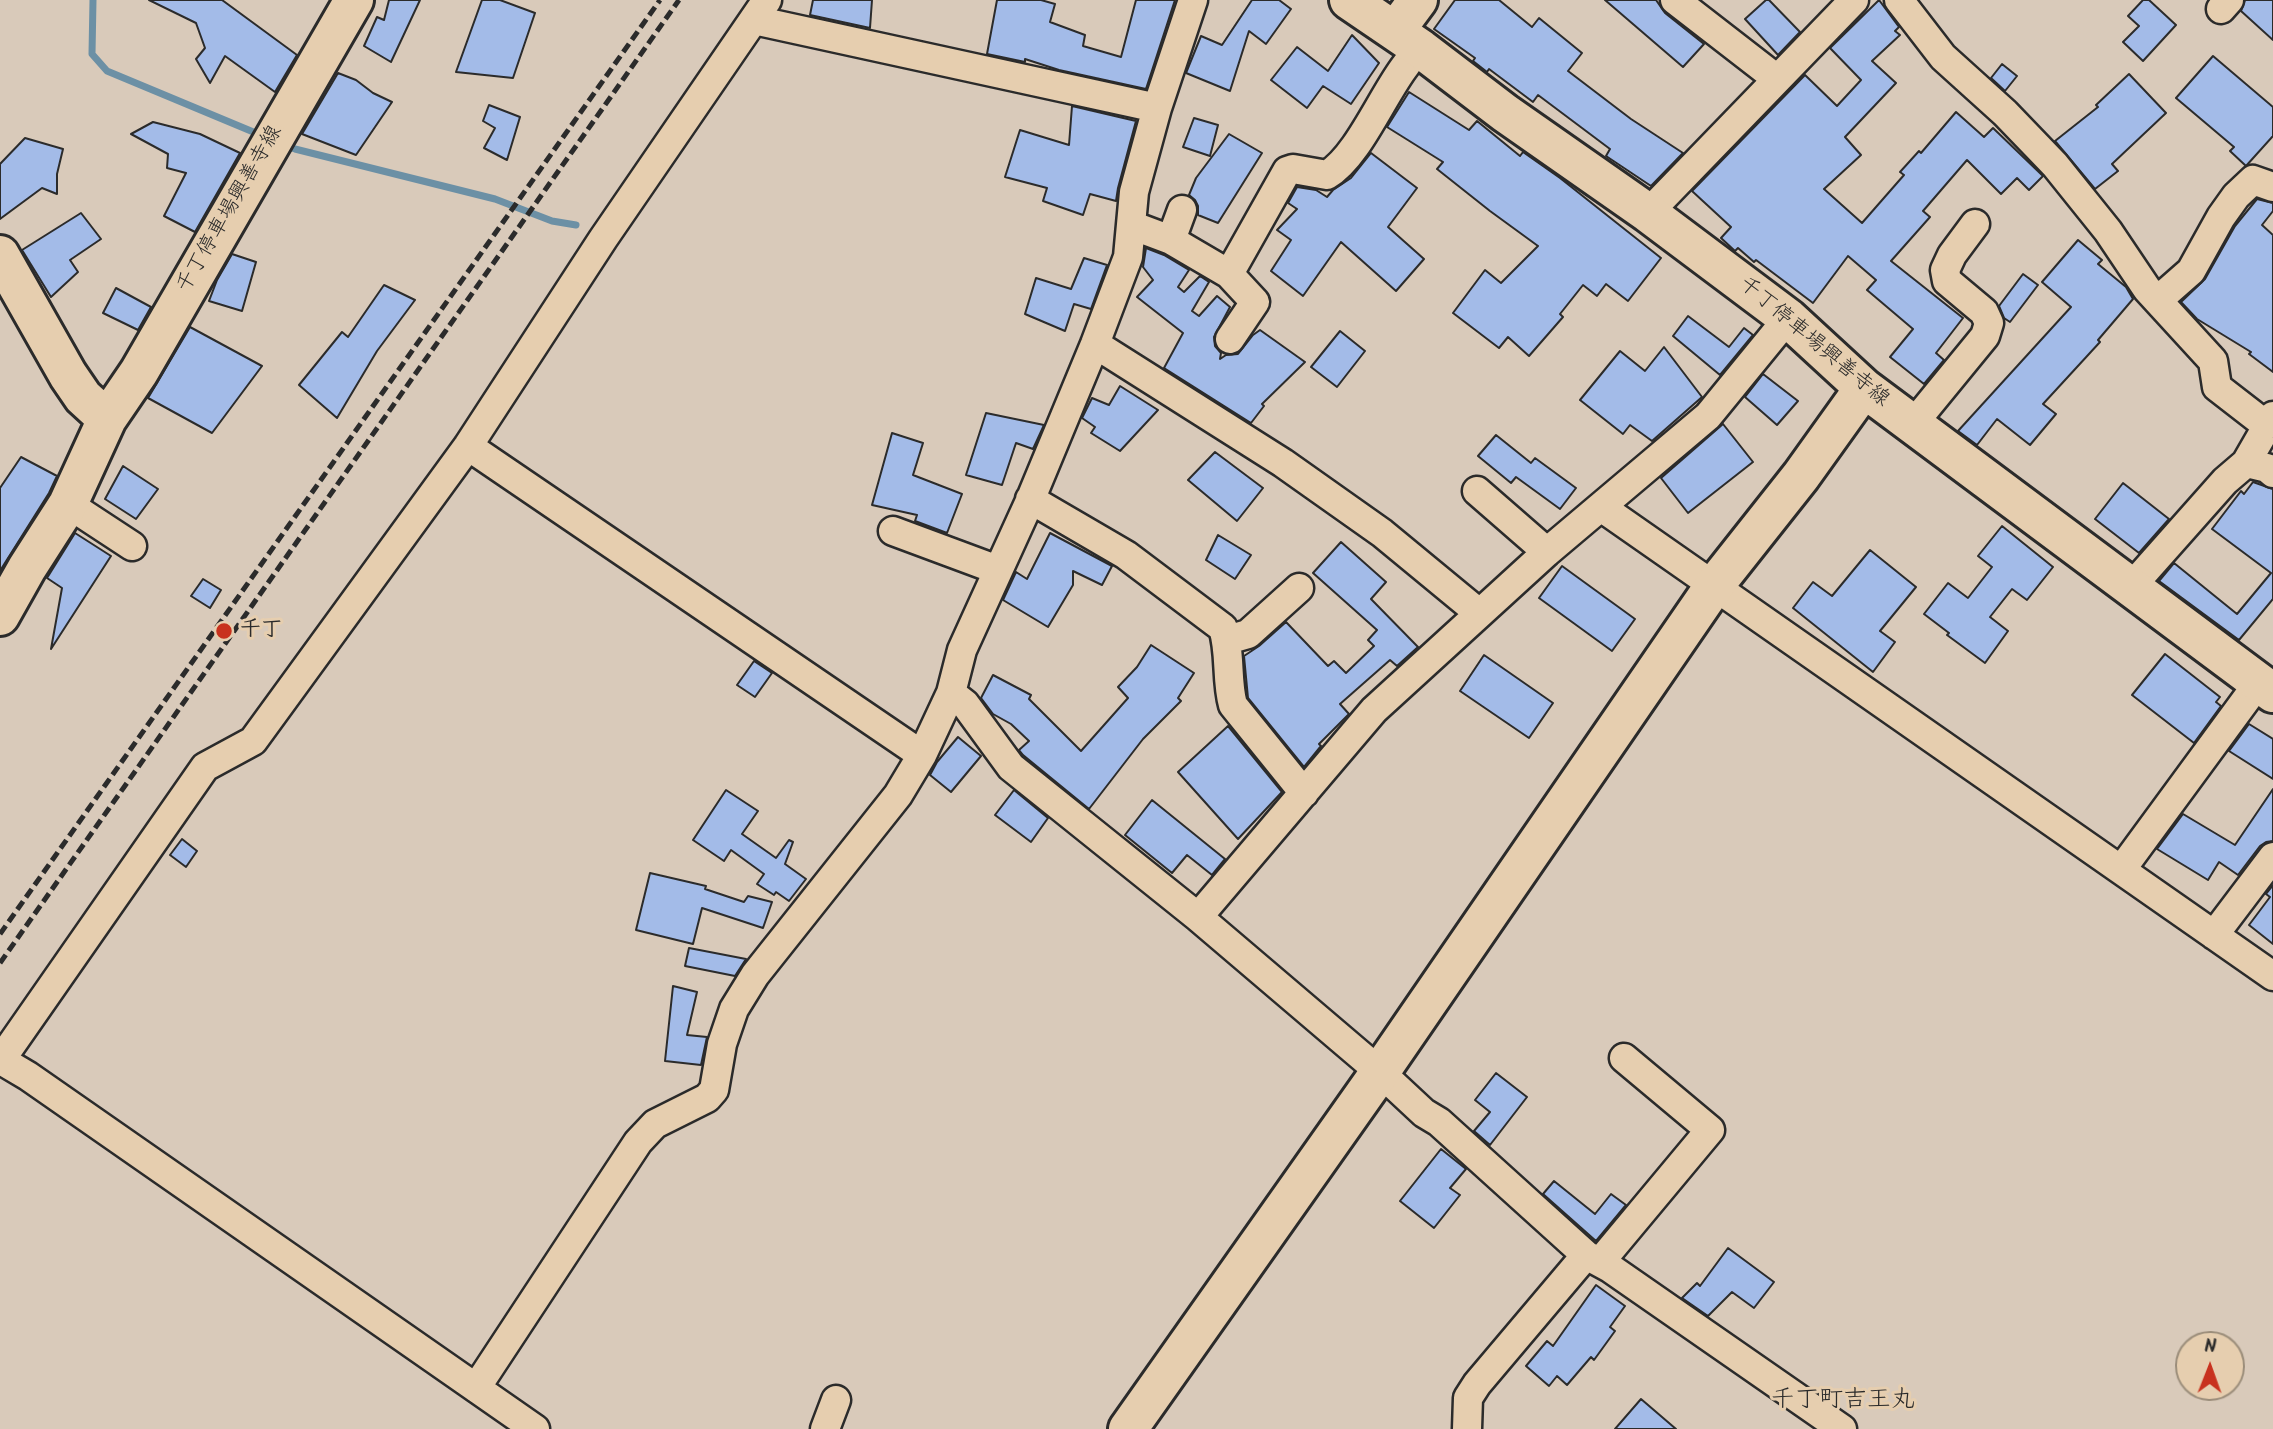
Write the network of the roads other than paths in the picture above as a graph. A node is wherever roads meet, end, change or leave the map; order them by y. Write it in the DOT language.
graph roads {
  1 [pos="354,0"];
  2 [pos="1193,0"];
  3 [pos="1349,0"];
  4 [pos="1418,0"];
  5 [pos="1675,0"];
  6 [pos="1854,0"];
  7 [pos="1899,0"];
  8 [pos="760,10"];
  9 [pos="1408,40"];
  10 [pos="1777,79"];
  11 [pos="1157,108"];
  12 [pos="2273,187"];
  13 [pos="1182,210"];
  14 [pos="1648,213"];
  15 [pos="1975,224"];
  16 [pos="1131,225"];
  17 [pos="1171,240"];
  18 [pos="0,255"];
  19 [pos="1229,274"];
  20 [pos="2158,300"];
  21 [pos="1788,318"];
  22 [pos="1230,339"];
  23 [pos="1095,344"];
  24 [pos="1864,388"];
  25 [pos="107,419"];
  26 [pos="2270,421"];
  27 [pos="1913,424"];
  28 [pos="468,446"];
  29 [pos="2246,463"];
  30 [pos="2273,473"];
  31 [pos="1477,491"];
  32 [pos="1030,499"];
  33 [pos="68,504"];
  34 [pos="1601,508"];
  35 [pos="893,531"];
  36 [pos="132,546"];
  37 [pos="1547,552"];
  38 [pos="998,570"];
  39 [pos="1714,586"];
  40 [pos="2131,587"];
  41 [pos="1299,588"];
  42 [pos="1479,613"];
  43 [pos="0,616"];
  44 [pos="1227,640"];
  45 [pos="2266,688"];
  46 [pos="951,693"];
  47 [pos="922,755"];
  48 [pos="1304,793"];
  49 [pos="2273,857"];
  50 [pos="2121,870"];
  51 [pos="1198,917"];
  52 [pos="2214,935"];
  53 [pos="2273,976"];
  54 [pos="1624,1058"];
  55 [pos="1,1060"];
  56 [pos="1380,1072"];
  57 [pos="1593,1259"];
  58 [pos="476,1388"];
  59 [pos="836,1401"];
  60 [pos="535,1429"];
  61 [pos="825,1429"];
  62 [pos="1128,1429"];
  63 [pos="1467,1429"];
  64 [pos="1842,1429"];
  1 -- 25 [label="main road, 千丁停車場興善寺線"];
  2 -- 11 [label="street"];
  3 -- 9 [label="main road, 千丁停車場興善寺線"];
  4 -- 9 [label="main road"];
  5 -- 10 [label="street"];
  6 -- 10 [label="street"];
  7 -- 20 [label="street"];
  8 -- 11 [label="street"];
  8 -- 28 [label="street"];
  9 -- 14 [label="main road, 千丁停車場興善寺線"];
  9 -- 19 [label="street"];
  10 -- 14 [label="street"];
  11 -- 16 [label="street"];
  12 -- 20 [label="street"];
  13 -- 17 [label="street"];
  14 -- 21 [label="main road, 千丁停車場興善寺線"];
  15 -- 27 [label="street"];
  16 -- 17 [label="street"];
  16 -- 23 [label="street"];
  17 -- 19 [label="street"];
  18 -- 25 [label="main road"];
  19 -- 22 [label="street"];
  20 -- 26 [label="street"];
  21 -- 24 [label="main road, 千丁停車場興善寺線"];
  21 -- 34 [label="street"];
  23 -- 32 [label="street"];
  23 -- 42 [label="street"];
  24 -- 27 [label="main road, 千丁停車場興善寺線"];
  24 -- 39 [label="main road"];
  25 -- 33 [label="main road, 千丁停車場興善寺線"];
  26 -- 29 [label="street"];
  27 -- 40 [label="main road, 千丁停車場興善寺線"];
  28 -- 47 [label="street"];
  28 -- 55 [label="street"];
  29 -- 30 [label="street"];
  29 -- 40 [label="street"];
  31 -- 37 [label="street"];
  32 -- 38 [label="street"];
  32 -- 44 [label="street"];
  33 -- 36 [label="street"];
  33 -- 43 [label="main road, 千丁停車場興善寺線"];
  34 -- 37 [label="street"];
  34 -- 39 [label="street"];
  35 -- 38 [label="street"];
  37 -- 42 [label="street"];
  38 -- 46 [label="street"];
  39 -- 50 [label="street"];
  39 -- 56 [label="main road"];
  40 -- 45 [label="main road, 千丁停車場興善寺線"];
  41 -- 44 [label="street"];
  42 -- 48 [label="street"];
  44 -- 48 [label="street"];
  45 -- 50 [label="street"];
  46 -- 47 [label="street"];
  46 -- 51 [label="street"];
  47 -- 58 [label="street"];
  48 -- 51 [label="street"];
  49 -- 52 [label="street"];
  50 -- 52 [label="street"];
  51 -- 56 [label="street"];
  52 -- 53 [label="street"];
  54 -- 57 [label="street"];
  55 -- 58 [label="street"];
  56 -- 57 [label="street"];
  56 -- 62 [label="main road"];
  57 -- 63 [label="street"];
  57 -- 64 [label="street"];
  58 -- 60 [label="street"];
  59 -- 61 [label="street"];
}
